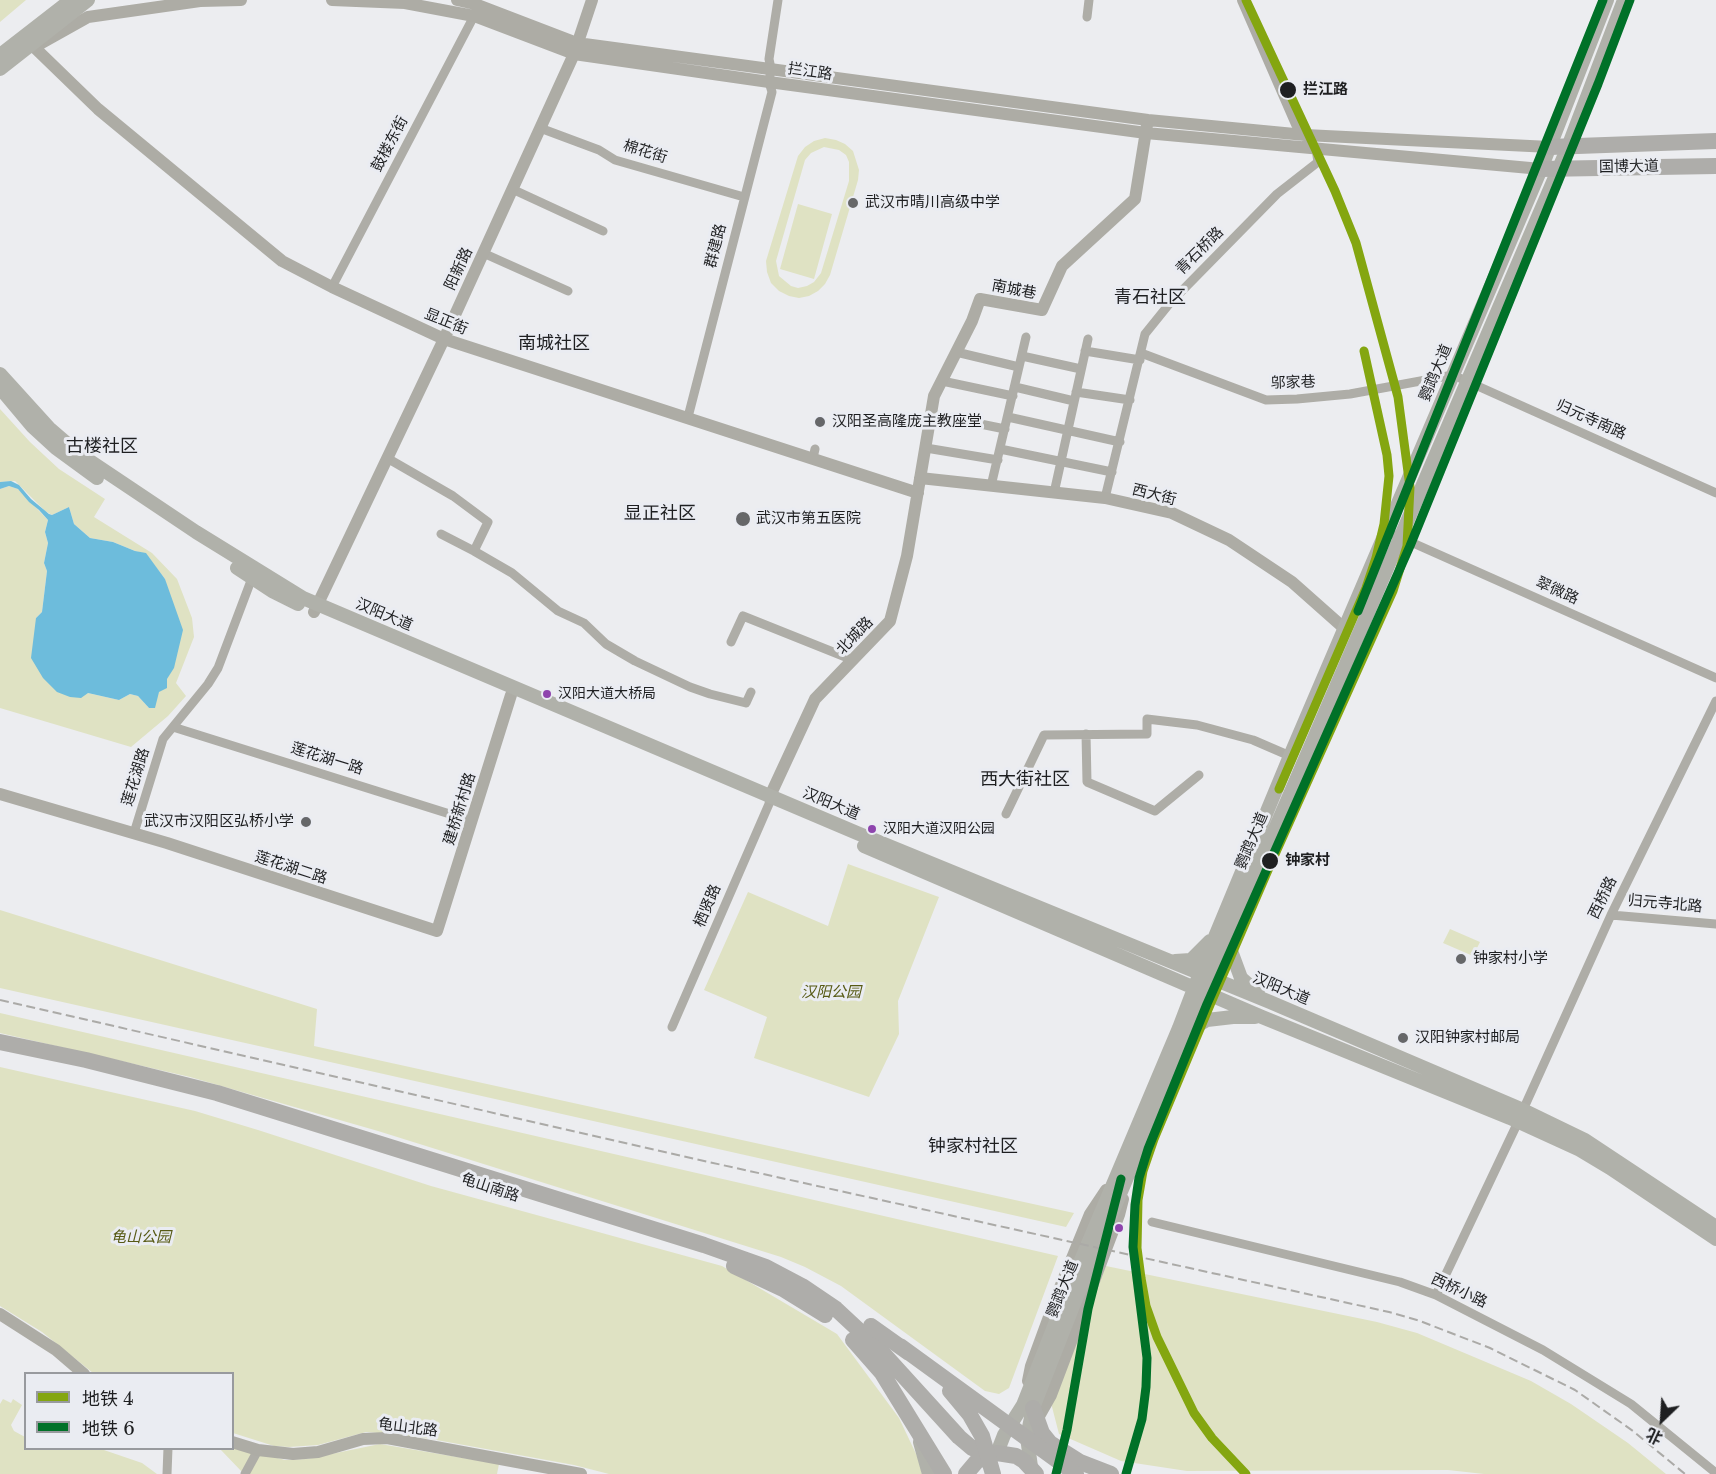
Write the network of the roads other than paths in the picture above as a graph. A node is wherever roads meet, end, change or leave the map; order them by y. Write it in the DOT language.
graph roads {
  1 [pos="71,0"];
  2 [pos="87,0"];
  3 [pos="241,0"];
  4 [pos="332,0"];
  5 [pos="457,0"];
  6 [pos="592,0"];
  7 [pos="778,0"];
  8 [pos="1089,0"];
  9 [pos="1243,0"];
  10 [pos="1607,0"];
  11 [pos="1624,0"];
  12 [pos="474,16"];
  13 [pos="1087,17"];
  14 [pos="34,47"];
  15 [pos="575,49"];
  16 [pos="0,55"];
  17 [pos="15,58"];
  18 [pos="0,69"];
  19 [pos="771,69"];
  20 [pos="770,82"];
  21 [pos="1148,120"];
  22 [pos="540,128"];
  23 [pos="1146,133"];
  24 [pos="1305,135"];
  25 [pos="1716,141"];
  26 [pos="1550,147"];
  27 [pos="1568,147"];
  28 [pos="1316,150"];
  29 [pos="1716,166"];
  30 [pos="1559,168"];
  31 [pos="1541,169"];
  32 [pos="512,189"];
  33 [pos="744,197"];
  34 [pos="603,231"];
  35 [pos="483,253"];
  36 [pos="332,287"];
  37 [pos="568,291"];
  38 [pos="1026,337"];
  39 [pos="444,339"];
  40 [pos="1088,339"];
  41 [pos="1085,351"];
  42 [pos="956,352"];
  43 [pos="1022,356"];
  44 [pos="1141,357"];
  45 [pos="1019,366"];
  46 [pos="1081,369"];
  47 [pos="0,374"];
  48 [pos="1453,375"];
  49 [pos="942,381"];
  50 [pos="1468,381"];
  51 [pos="0,388"];
  52 [pos="1014,392"];
  53 [pos="1075,397"];
  54 [pos="1130,400"];
  55 [pos="931,414"];
  56 [pos="688,417"];
  57 [pos="1008,417"];
  58 [pos="1005,429"];
  59 [pos="1068,430"];
  60 [pos="1120,442"];
  61 [pos="926,447"];
  62 [pos="1000,449"];
  63 [pos="387,458"];
  64 [pos="998,460"];
  65 [pos="1061,461"];
  66 [pos="1112,472"];
  67 [pos="920,478"];
  68 [pos="992,486"];
  69 [pos="918,493"];
  70 [pos="1054,493"];
  71 [pos="1716,493"];
  72 [pos="1105,498"];
  73 [pos="1386,531"];
  74 [pos="441,534"];
  75 [pos="1401,538"];
  76 [pos="474,551"];
  77 [pos="252,578"];
  78 [pos="316,608"];
  79 [pos="1345,629"];
  80 [pos="731,642"];
  81 [pos="853,660"];
  82 [pos="1716,678"];
  83 [pos="751,692"];
  84 [pos="511,695"];
  85 [pos="1716,701"];
  86 [pos="173,727"];
  87 [pos="1086,734"];
  88 [pos="1290,756"];
  89 [pos="1199,775"];
  90 [pos="0,794"];
  91 [pos="769,800"];
  92 [pos="1006,814"];
  93 [pos="472,821"];
  94 [pos="134,833"];
  95 [pos="1611,915"];
  96 [pos="1716,924"];
  97 [pos="437,932"];
  98 [pos="1222,937"];
  99 [pos="1161,958"];
  100 [pos="1156,971"];
  101 [pos="1205,975"];
  102 [pos="1199,990"];
  103 [pos="1270,1002"];
  104 [pos="1262,1017"];
  105 [pos="672,1027"];
  106 [pos="1184,1030"];
  107 [pos="0,1042"];
  108 [pos="0,1051"];
  109 [pos="1520,1116"];
  110 [pos="1125,1171"];
  111 [pos="1152,1222"];
  112 [pos="1716,1227"];
  113 [pos="1716,1239"];
  114 [pos="1436,1295"];
  115 [pos="827,1302"];
  116 [pos="0,1314"];
  117 [pos="900,1346"];
  118 [pos="82,1372"];
  119 [pos="1031,1410"];
  120 [pos="917,1431"];
  121 [pos="234,1443"];
  122 [pos="168,1450"];
  123 [pos="258,1450"];
  124 [pos="993,1454"];
  125 [pos="1034,1471"];
  126 [pos="1716,1473"];
  127 [pos="167,1474"];
  128 [pos="245,1474"];
  129 [pos="580,1474"];
  130 [pos="929,1474"];
  131 [pos="944,1474"];
  132 [pos="966,1474"];
  133 [pos="993,1474"];
  134 [pos="1076,1474"];
  135 [pos="1111,1474"];
  1 -- 16 [label="main road"];
  2 -- 17 [label="main road"];
  3 -- 14 [label="street"];
  4 -- 12 [label="street, 拦江路"];
  5 -- 15 [label="street, 拦江路"];
  6 -- 15 [label="street, 阳新路"];
  7 -- 19 [label="street, 群建路"];
  8 -- 13 [label="street"];
  9 -- 24 [label="street"];
  10 -- 26 [label="main road, 鹦鹉大道"];
  11 -- 27 [label="main road, 鹦鹉大道"];
  12 -- 15 [label="street, 拦江路"];
  12 -- 36 [label="street, 鼓楼东街"];
  14 -- 17 [label="street"];
  14 -- 36 [label="street, 显正街"];
  15 -- 19 [label="street, 拦江路"];
  15 -- 20 [label="street, 拦江路"];
  15 -- 22 [label="street, 阳新路"];
  17 -- 18 [label="main road"];
  19 -- 20 [label="street, 群建路"];
  19 -- 21 [label="street, 拦江路"];
  20 -- 23 [label="street, 拦江路"];
  20 -- 33 [label="street, 群建路"];
  21 -- 23 [label="street, 南城巷"];
  21 -- 24 [label="street, 拦江路"];
  22 -- 32 [label="street, 阳新路"];
  22 -- 33 [label="street, 棉花街"];
  23 -- 28 [label="street, 拦江路"];
  23 -- 42 [label="street, 南城巷"];
  24 -- 26 [label="street, 拦江路"];
  24 -- 28 [label="street"];
  25 -- 27 [label="highway, 国博大道"];
  26 -- 27 [label="highway, 国博大道"];
  26 -- 31 [label="main road, 鹦鹉大道"];
  27 -- 30 [label="main road, 鹦鹉大道"];
  28 -- 31 [label="street, 拦江路"];
  28 -- 44 [label="street, 青石桥路"];
  29 -- 30 [label="highway, 国博大道"];
  30 -- 31 [label="highway, 国博大道"];
  30 -- 50 [label="main road, 鹦鹉大道"];
  31 -- 48 [label="main road, 鹦鹉大道"];
  32 -- 34 [label="street"];
  32 -- 35 [label="street, 阳新路"];
  33 -- 56 [label="street, 群建路"];
  35 -- 37 [label="street"];
  35 -- 39 [label="street, 阳新路"];
  36 -- 39 [label="street, 显正街"];
  38 -- 43 [label="street"];
  39 -- 56 [label="street, 显正街"];
  39 -- 63 [label="street, 阳新路"];
  40 -- 41 [label="street"];
  41 -- 44 [label="street, 邬家巷"];
  41 -- 46 [label="street"];
  42 -- 45 [label="street"];
  42 -- 49 [label="street, 南城巷"];
  43 -- 45 [label="street"];
  43 -- 46 [label="street"];
  44 -- 48 [label="street, 邬家巷"];
  44 -- 54 [label="street, 青石桥路"];
  45 -- 52 [label="street"];
  46 -- 53 [label="street"];
  47 -- 78 [label="main road, 汉阳大道"];
  48 -- 50 [label="street, 归元寺南路"];
  48 -- 73 [label="main road, 鹦鹉大道"];
  49 -- 52 [label="street"];
  49 -- 55 [label="street, 南城巷"];
  50 -- 71 [label="street, 归元寺南路"];
  50 -- 75 [label="main road, 鹦鹉大道"];
  51 -- 77 [label="main road, 汉阳大道"];
  52 -- 53 [label="street"];
  52 -- 57 [label="street"];
  53 -- 54 [label="street"];
  53 -- 59 [label="street"];
  54 -- 60 [label="street, 青石桥路"];
  55 -- 58 [label="street"];
  55 -- 61 [label="street, 南城巷"];
  56 -- 69 [label="street, 显正街"];
  57 -- 58 [label="street"];
  57 -- 59 [label="street"];
  58 -- 62 [label="street"];
  59 -- 60 [label="street"];
  59 -- 65 [label="street"];
  60 -- 66 [label="street, 青石桥路"];
  61 -- 64 [label="street"];
  61 -- 67 [label="street, 南城巷"];
  62 -- 64 [label="street"];
  62 -- 65 [label="street"];
  63 -- 76 [label="street"];
  63 -- 78 [label="street, 阳新路"];
  64 -- 68 [label="street"];
  65 -- 66 [label="street"];
  65 -- 70 [label="street"];
  66 -- 72 [label="street, 青石桥路"];
  67 -- 68 [label="street, 西大街"];
  67 -- 69 [label="street, 北城路"];
  68 -- 70 [label="street, 西大街"];
  69 -- 81 [label="street, 北城路"];
  70 -- 72 [label="street, 西大街"];
  72 -- 79 [label="street, 西大街"];
  73 -- 75 [label="street, 翠微路"];
  73 -- 79 [label="main road, 鹦鹉大道"];
  74 -- 76 [label="street"];
  75 -- 82 [label="street, 翠微路"];
  75 -- 98 [label="main road, 鹦鹉大道"];
  76 -- 83 [label="street"];
  77 -- 78 [label="main road, 汉阳大道"];
  77 -- 86 [label="street, 莲花湖路"];
  78 -- 84 [label="main road, 汉阳大道"];
  78 -- 91 [label="main road, 汉阳大道"];
  79 -- 88 [label="main road, 鹦鹉大道"];
  80 -- 81 [label="street"];
  81 -- 91 [label="street, 北城路"];
  84 -- 91 [label="main road, 汉阳大道"];
  84 -- 93 [label="street, 建桥新村路"];
  85 -- 95 [label="street, 西桥路"];
  86 -- 93 [label="street, 莲花湖一路"];
  86 -- 94 [label="street, 莲花湖路"];
  87 -- 88 [label="street"];
  87 -- 89 [label="street"];
  87 -- 92 [label="street"];
  88 -- 98 [label="main road, 鹦鹉大道"];
  90 -- 94 [label="street"];
  91 -- 99 [label="main road, 汉阳大道"];
  91 -- 100 [label="main road, 汉阳大道"];
  91 -- 105 [label="street, 栖贤路"];
  93 -- 97 [label="street, 建桥新村路"];
  94 -- 97 [label="street, 莲花湖二路"];
  95 -- 96 [label="street, 归元寺北路"];
  95 -- 109 [label="street, 西桥路"];
  98 -- 99 [label="main road"];
  98 -- 101 [label="main road, 鹦鹉大道"];
  98 -- 103 [label="main road"];
  99 -- 101 [label="main road, 汉阳大道"];
  100 -- 102 [label="main road, 汉阳大道"];
  100 -- 106 [label="main road"];
  101 -- 102 [label="main road, 鹦鹉大道"];
  101 -- 103 [label="main road, 汉阳大道"];
  102 -- 104 [label="main road, 汉阳大道"];
  102 -- 106 [label="main road, 鹦鹉大道"];
  103 -- 109 [label="main road, 汉阳大道"];
  104 -- 106 [label="main road"];
  104 -- 109 [label="main road, 汉阳大道"];
  106 -- 110 [label="main road, 鹦鹉大道"];
  107 -- 115 [label="highway, 龟山南路"];
  108 -- 120 [label="highway, 龟山南路"];
  109 -- 112 [label="main road, 汉阳大道"];
  109 -- 113 [label="main road, 汉阳大道"];
  109 -- 114 [label="street, 西桥路"];
  110 -- 119 [label="main road, 鹦鹉大道"];
  110 -- 119 [label="street"];
  111 -- 114 [label="street, 西桥小路"];
  114 -- 126 [label="street, 西桥小路"];
  115 -- 117 [label="highway, bridge"];
  115 -- 124 [label="highway"];
  116 -- 118 [label="street"];
  117 -- 133 [label="highway, bridge"];
  117 -- 134 [label="highway, bridge"];
  119 -- 124 [label="main road, 鹦鹉大道"];
  119 -- 125 [label="main road, 鹦鹉大道"];
  119 -- 135 [label="highway"];
  120 -- 130 [label="main road"];
  120 -- 131 [label="highway, 龟山南路"];
  121 -- 123 [label="street, 龟山北路"];
  122 -- 127 [label="street"];
  123 -- 128 [label="street"];
  123 -- 129 [label="street, 龟山北路"];
  124 -- 125 [label="highway"];
  124 -- 132 [label="highway"];
}
